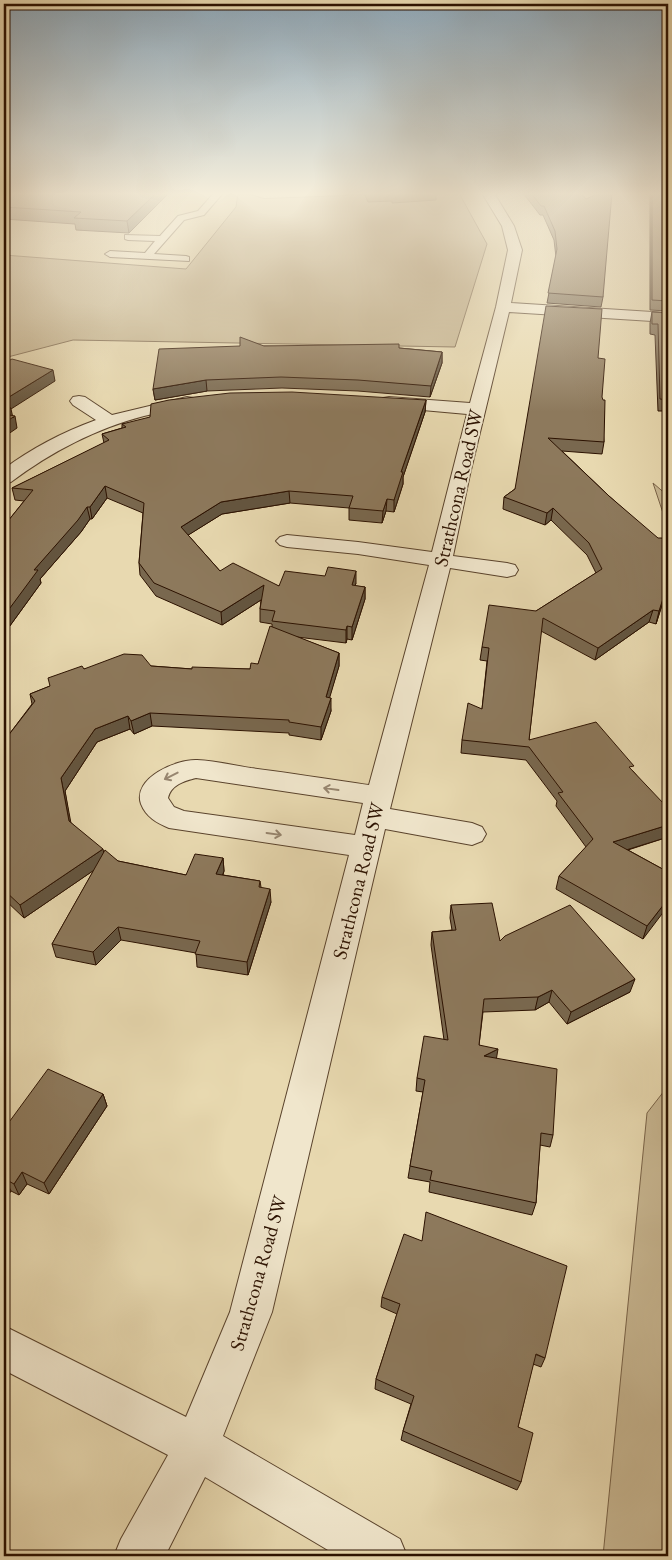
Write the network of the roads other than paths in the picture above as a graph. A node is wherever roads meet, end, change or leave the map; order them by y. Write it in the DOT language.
graph roads {
  1 [pos="512,266"];
  2 [pos="503,307"];
  3 [pos="668,313"];
  4 [pos="204,400"];
  5 [pos="372,400"];
  6 [pos="79,401"];
  7 [pos="476,409"];
  8 [pos="108,420"];
  9 [pos="4,478"];
  10 [pos="287,541"];
  11 [pos="441,561"];
  12 [pos="506,570"];
  13 [pos="377,806"];
  14 [pos="472,834"];
  15 [pos="366,847"];
  16 [pos="4,1347"];
  17 [pos="197,1446"];
  18 [pos="138,1556"];
  19 [pos="383,1556"];
  1 -- 2 [label="street, Strathcona Road SW"];
  2 -- 3 [label="street"];
  2 -- 7 [label="street, Strathcona Road SW"];
  4 -- 8 [label="street"];
  5 -- 7 [label="street"];
  6 -- 8 [label="street"];
  7 -- 11 [label="street, Strathcona Road SW"];
  8 -- 9 [label="street"];
  10 -- 11 [label="street"];
  11 -- 12 [label="street"];
  11 -- 13 [label="street, Strathcona Road SW"];
  13 -- 14 [label="street"];
  13 -- 15 [label="street, Strathcona Road SW"];
  13 -- 15 [label="street, one-way"];
  15 -- 17 [label="street, Strathcona Road SW"];
  16 -- 17 [label="street"];
  17 -- 18 [label="street, Strathcona Road SW"];
  17 -- 19 [label="street"];
}
